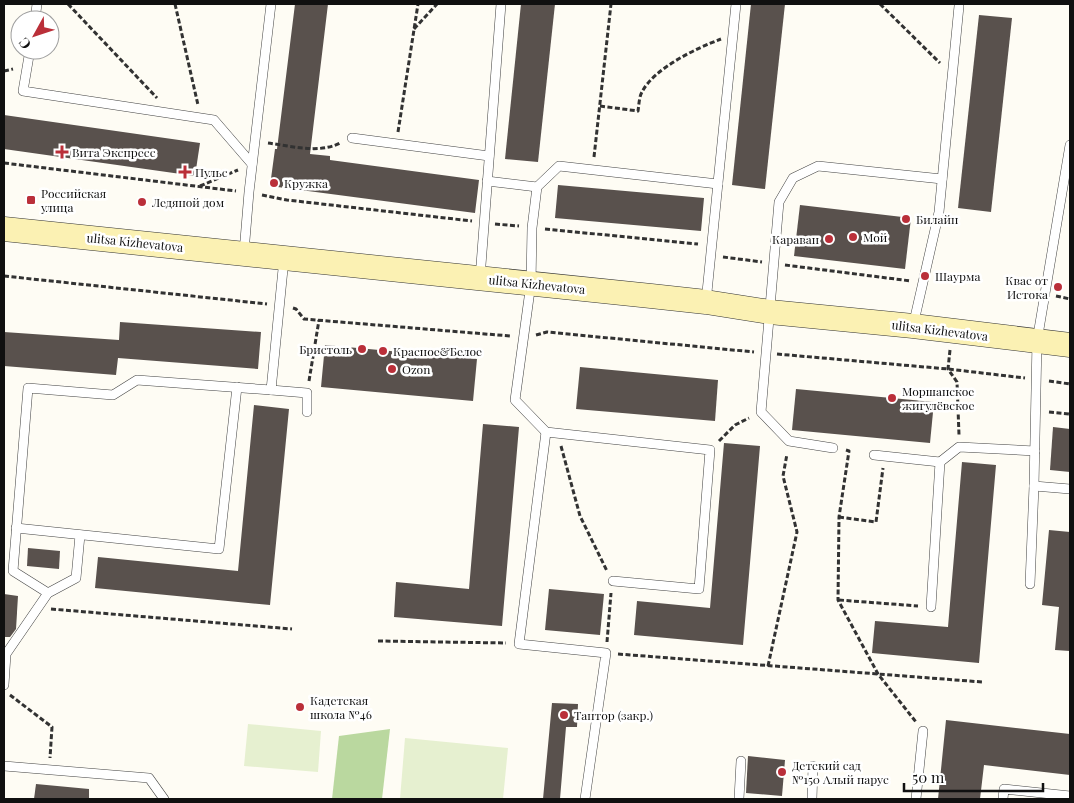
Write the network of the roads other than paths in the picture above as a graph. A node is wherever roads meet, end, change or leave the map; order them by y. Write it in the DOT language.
graph roads {
  1 [pos="271,4"];
  2 [pos="501,4"];
  3 [pos="736,4"];
  4 [pos="959,6"];
  5 [pos="28,60"];
  6 [pos="352,138"];
  7 [pos="1070,145"];
  8 [pos="489,156"];
  9 [pos="252,164"];
  10 [pos="942,179"];
  11 [pos="487,182"];
  12 [pos="718,184"];
  13 [pos="537,187"];
  14 [pos="4,229"];
  15 [pos="244,254"];
  16 [pos="284,258"];
  17 [pos="480,278"];
  18 [pos="532,283"];
  19 [pos="706,302"];
  20 [pos="770,312"];
  21 [pos="913,326"];
  22 [pos="1037,341"];
  23 [pos="1070,345"];
  24 [pos="237,387"];
  25 [pos="271,390"];
  26 [pos="307,412"];
  27 [pos="546,432"];
  28 [pos="833,448"];
  29 [pos="1035,451"];
  30 [pos="874,456"];
  31 [pos="940,462"];
  32 [pos="1034,486"];
  33 [pos="1070,489"];
  34 [pos="16,528"];
  35 [pos="80,535"];
  36 [pos="613,581"];
  37 [pos="1030,584"];
  38 [pos="48,593"];
  39 [pos="931,607"];
  40 [pos="4,685"];
  41 [pos="923,731"];
  42 [pos="741,761"];
  43 [pos="4,766"];
  44 [pos="813,766"];
  45 [pos="1070,796"];
  46 [pos="164,799"];
  47 [pos="585,799"];
  48 [pos="739,799"];
  49 [pos="812,799"];
  50 [pos="916,799"];
  51 [pos="1003,799"];
  1 -- 9 [label="lane"];
  2 -- 8 [label="lane"];
  3 -- 12 [label="lane"];
  4 -- 10 [label="lane"];
  5 -- 9 [label="lane"];
  6 -- 8 [label="lane"];
  7 -- 22 [label="lane"];
  8 -- 11 [label="lane"];
  9 -- 15 [label="lane"];
  10 -- 20 [label="lane"];
  10 -- 21 [label="lane"];
  11 -- 13 [label="lane"];
  11 -- 17 [label="lane"];
  12 -- 13 [label="lane"];
  12 -- 19 [label="lane"];
  13 -- 18 [label="lane"];
  14 -- 15 [label="main road, ulitsa Kizhevatova"];
  15 -- 16 [label="main road, ulitsa Kizhevatova"];
  16 -- 17 [label="main road, ulitsa Kizhevatova"];
  16 -- 25 [label="lane"];
  17 -- 18 [label="main road, ulitsa Kizhevatova"];
  18 -- 19 [label="main road, ulitsa Kizhevatova"];
  18 -- 27 [label="lane"];
  19 -- 20 [label="main road, ulitsa Kizhevatova"];
  20 -- 21 [label="main road, ulitsa Kizhevatova"];
  20 -- 28 [label="lane"];
  21 -- 22 [label="main road, ulitsa Kizhevatova"];
  22 -- 23 [label="main road, ulitsa Kizhevatova"];
  22 -- 29 [label="lane"];
  24 -- 25 [label="lane"];
  24 -- 34 [label="lane"];
  24 -- 35 [label="lane"];
  25 -- 26 [label="lane"];
  27 -- 36 [label="lane"];
  27 -- 47 [label="lane"];
  29 -- 31 [label="lane"];
  29 -- 32 [label="lane"];
  30 -- 31 [label="lane"];
  31 -- 39 [label="lane"];
  32 -- 33 [label="lane"];
  32 -- 37 [label="lane"];
  34 -- 35 [label="lane"];
  34 -- 38 [label="lane"];
  35 -- 38 [label="lane"];
  38 -- 40 [label="lane"];
  41 -- 50 [label="lane"];
  42 -- 48 [label="lane"];
  43 -- 46 [label="lane"];
  44 -- 49 [label="lane"];
  45 -- 51 [label="lane"];
}
